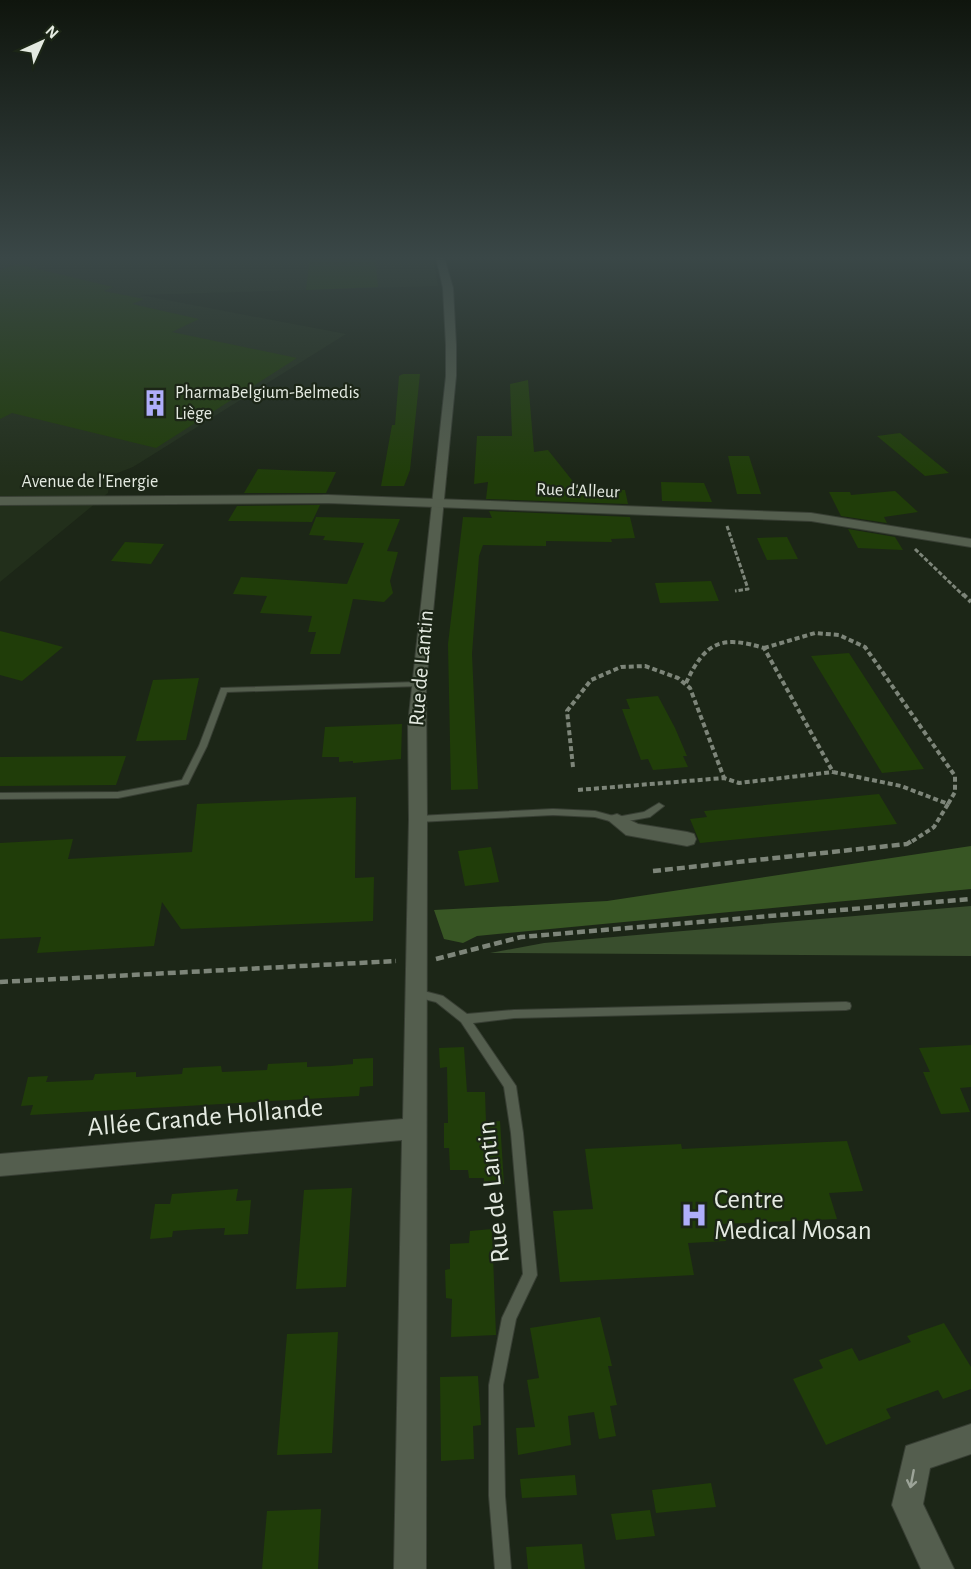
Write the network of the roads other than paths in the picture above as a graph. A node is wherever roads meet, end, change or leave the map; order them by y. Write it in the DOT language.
graph roads {
  1 [pos="450,330"];
  2 [pos="181,499"];
  3 [pos="0,501"];
  4 [pos="437,505"];
  5 [pos="971,543"];
  6 [pos="418,684"];
  7 [pos="0,796"];
  8 [pos="659,806"];
  9 [pos="418,819"];
  10 [pos="617,820"];
  11 [pos="687,840"];
  12 [pos="415,992"];
  13 [pos="846,1006"];
  14 [pos="465,1019"];
  15 [pos="415,1128"];
  16 [pos="0,1165"];
  17 [pos="971,1439"];
  18 [pos="410,1569"];
  19 [pos="503,1569"];
  20 [pos="938,1569"];
  1 -- 4 [label="street, Rue de Lantin"];
  2 -- 3 [label="street, Avenue de l'Energie"];
  2 -- 4 [label="street, Rue d'Alleur"];
  4 -- 5 [label="street, Rue d'Alleur"];
  4 -- 6 [label="street, Rue de Lantin"];
  6 -- 7 [label="lane"];
  6 -- 9 [label="street, Rue de Lantin"];
  8 -- 10 [label="lane"];
  9 -- 10 [label="lane"];
  9 -- 12 [label="street, Rue de Lantin"];
  10 -- 11 [label="street"];
  12 -- 14 [label="lane, Rue de Lantin"];
  12 -- 15 [label="street, Rue de Lantin"];
  13 -- 14 [label="lane"];
  14 -- 19 [label="lane, Rue de Lantin"];
  15 -- 16 [label="street, Allée Grande Hollande"];
  15 -- 18 [label="street, Rue de Lantin"];
  17 -- 20 [label="street, one-way"];
}
